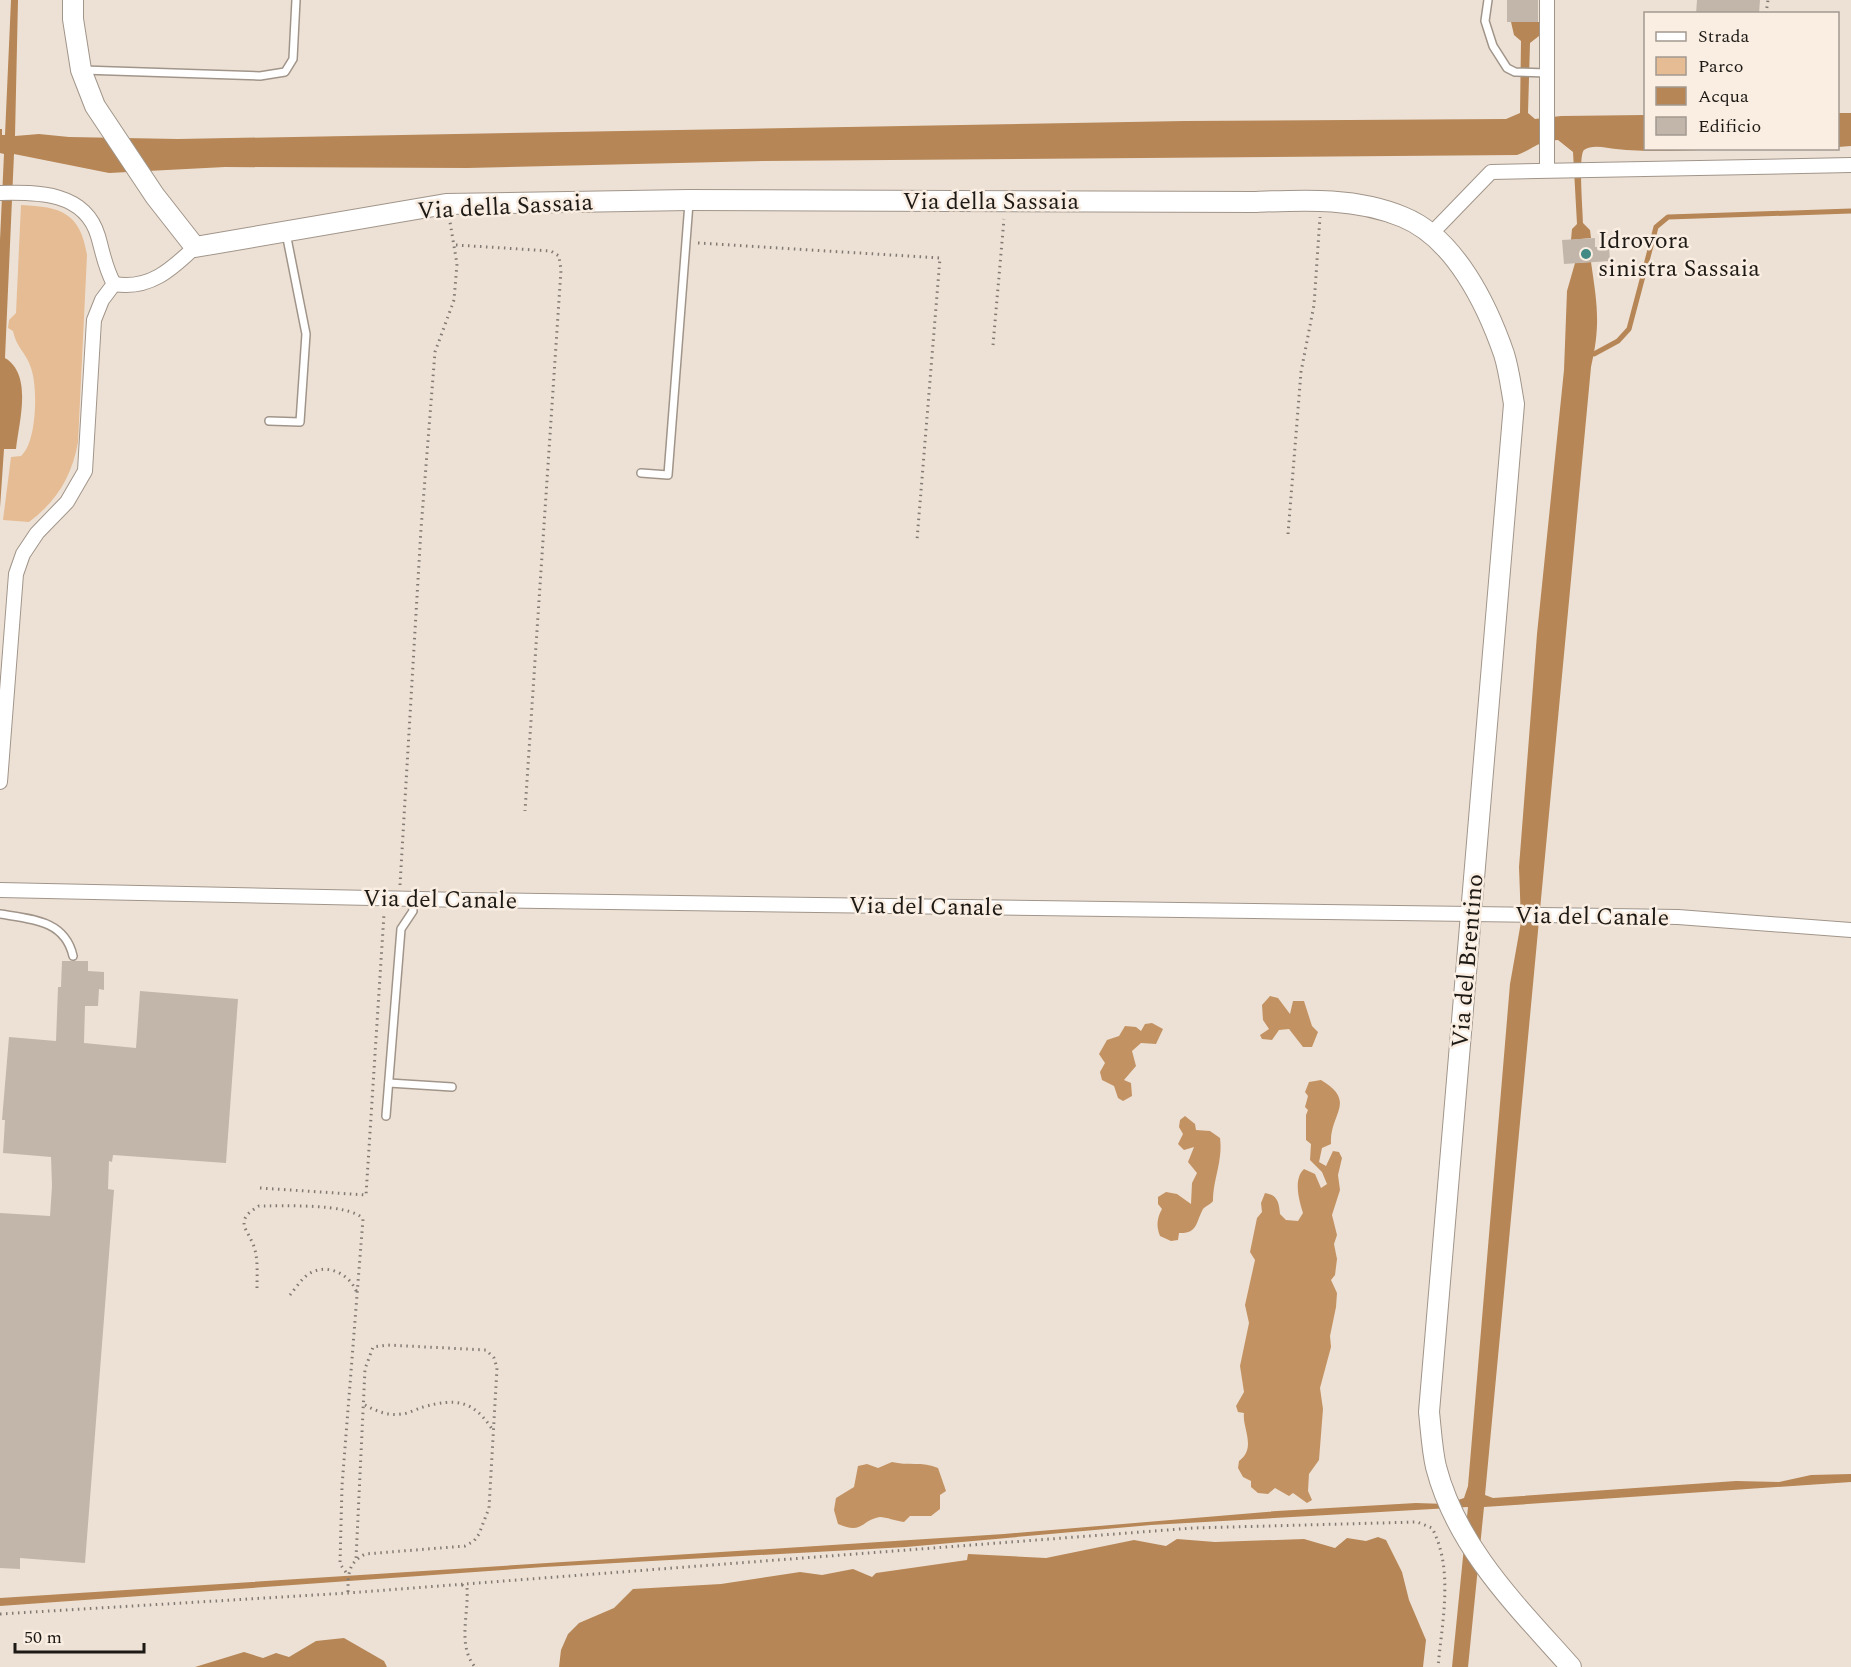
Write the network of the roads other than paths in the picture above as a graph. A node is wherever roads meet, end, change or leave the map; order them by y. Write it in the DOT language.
graph roads {
  1 [pos="73,0"];
  2 [pos="296,0"];
  3 [pos="1488,0"];
  4 [pos="1547,0"];
  5 [pos="81,70"];
  6 [pos="1548,73"];
  7 [pos="1851,165"];
  8 [pos="1547,169"];
  9 [pos="0,194"];
  10 [pos="690,200"];
  11 [pos="286,230"];
  12 [pos="1430,235"];
  13 [pos="195,247"];
  14 [pos="114,284"];
  15 [pos="269,420"];
  16 [pos="641,473"];
  17 [pos="0,782"];
  18 [pos="0,890"];
  19 [pos="399,898"];
  20 [pos="0,914"];
  21 [pos="1471,914"];
  22 [pos="1851,930"];
  23 [pos="73,956"];
  24 [pos="388,1083"];
  25 [pos="452,1087"];
  26 [pos="386,1116"];
  27 [pos="1570,1667"];
  1 -- 5 [label="street"];
  2 -- 5 [label="lane"];
  3 -- 6 [label="lane"];
  4 -- 6 [label="street"];
  5 -- 13 [label="street"];
  6 -- 8 [label="street"];
  7 -- 8 [label="street"];
  8 -- 12 [label="street"];
  9 -- 14 [label="street"];
  10 -- 11 [label="street, Via della Sassaia"];
  10 -- 12 [label="street, Via della Sassaia"];
  10 -- 16 [label="lane"];
  11 -- 13 [label="street, Via della Sassaia"];
  11 -- 15 [label="lane"];
  12 -- 21 [label="street, Via del Brentino"];
  13 -- 14 [label="street"];
  14 -- 17 [label="street"];
  18 -- 19 [label="street, Via del Canale"];
  19 -- 21 [label="street, Via del Canale"];
  19 -- 24 [label="lane"];
  20 -- 23 [label="lane"];
  21 -- 22 [label="street, Via del Canale"];
  21 -- 27 [label="street, Via del Brentino"];
  24 -- 25 [label="lane"];
  24 -- 26 [label="lane"];
}
